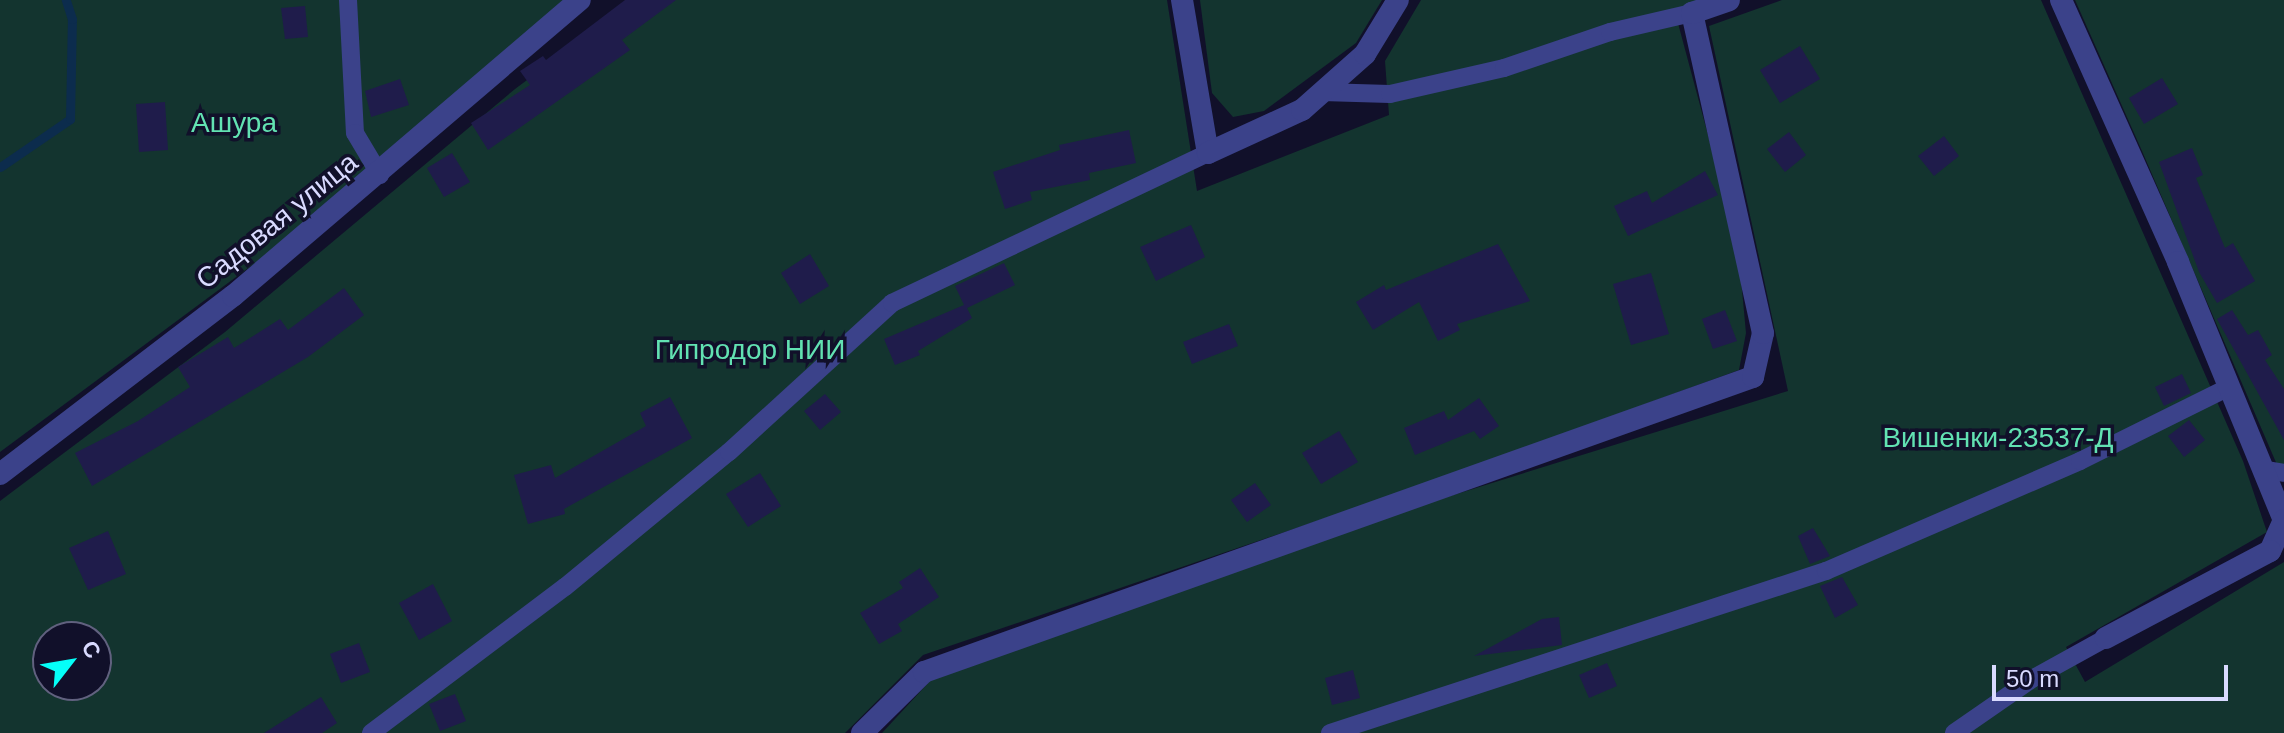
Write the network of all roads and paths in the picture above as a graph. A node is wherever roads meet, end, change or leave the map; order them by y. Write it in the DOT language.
graph roads {
  1 [pos="348,0"];
  2 [pos="580,0"];
  3 [pos="1182,0"];
  4 [pos="1398,0"];
  5 [pos="1729,0"];
  6 [pos="2061,0"];
  7 [pos="1692,13"];
  8 [pos="1322,92"];
  9 [pos="1208,153"];
  10 [pos="380,175"];
  11 [pos="2229,387"];
  12 [pos="2275,471"];
  13 [pos="0,474"];
  14 [pos="2106,638"];
  15 [pos="371,733"];
  16 [pos="862,733"];
  17 [pos="1330,733"];
  18 [pos="1954,733"];
  1 -- 10 [label="lane"];
  2 -- 10 [label="street, Садовая улица"];
  3 -- 9 [label="street"];
  4 -- 8 [label="street"];
  5 -- 7 [label="street"];
  6 -- 11 [label="street"];
  7 -- 8 [label="lane"];
  7 -- 16 [label="street"];
  8 -- 9 [label="street"];
  9 -- 15 [label="lane"];
  10 -- 13 [label="street, Садовая улица"];
  11 -- 12 [label="street"];
  11 -- 17 [label="lane"];
  12 -- 14 [label="street"];
  14 -- 18 [label="lane"];
}
